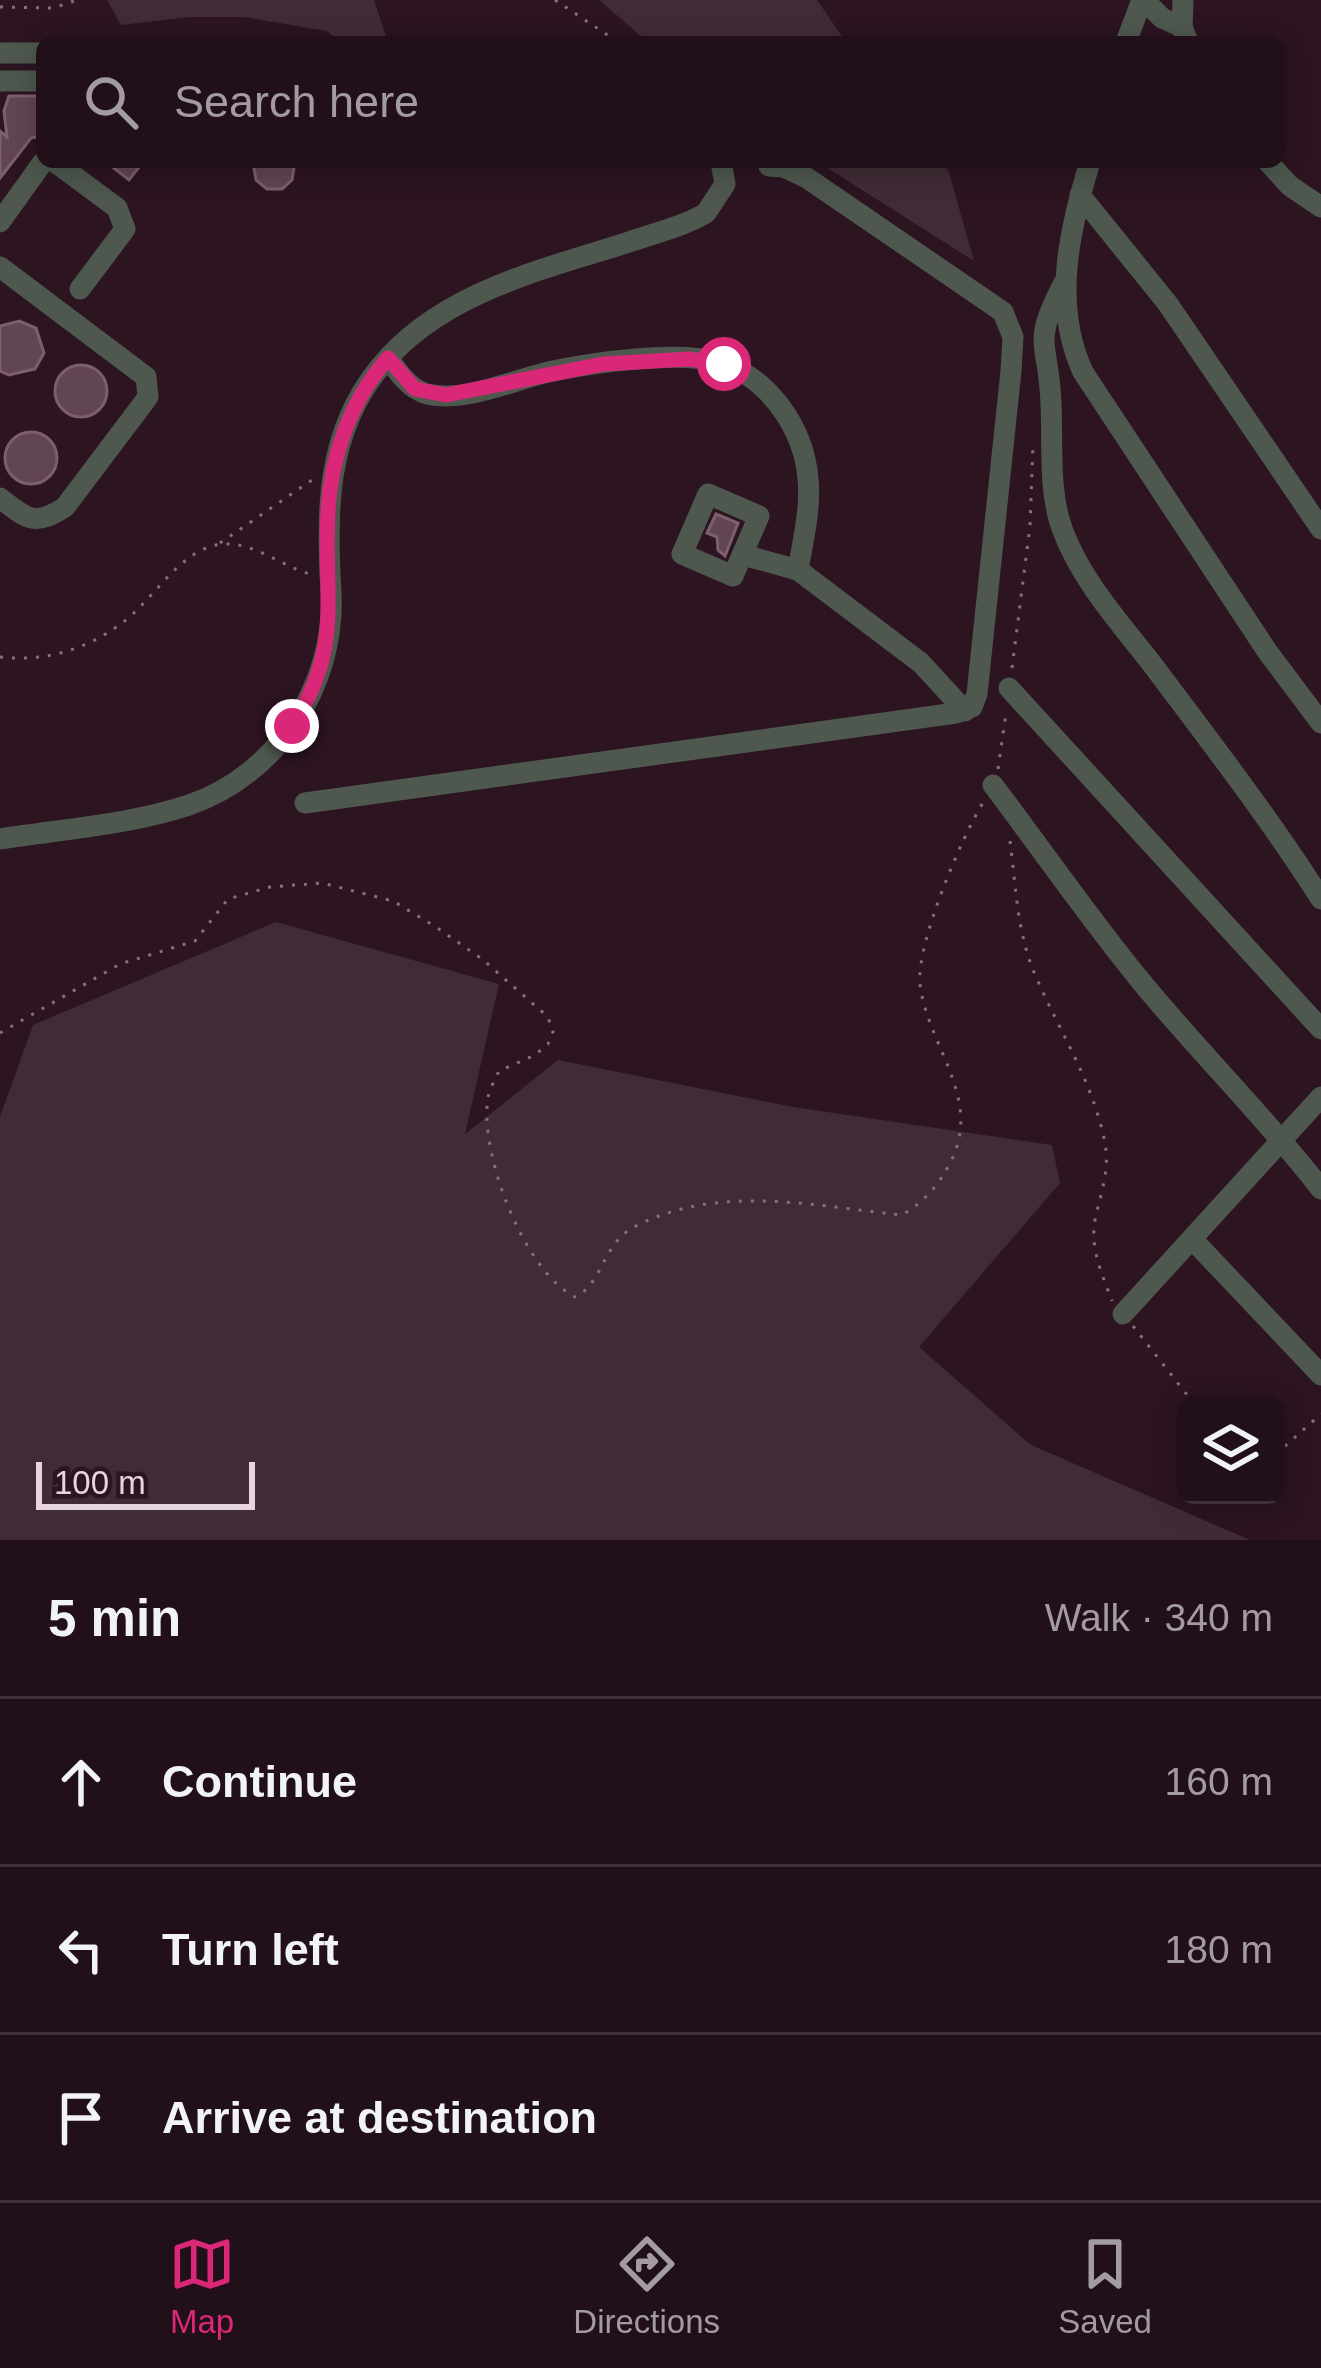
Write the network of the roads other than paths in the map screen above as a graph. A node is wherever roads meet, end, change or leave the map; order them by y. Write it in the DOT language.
graph roads {
  1 [pos="1143,0"];
  2 [pos="1183,0"];
  3 [pos="1185,34"];
  4 [pos="1128,36"];
  5 [pos="0,52"];
  6 [pos="36,52"];
  7 [pos="36,80"];
  8 [pos="0,81"];
  9 [pos="38,168"];
  10 [pos="63,168"];
  11 [pos="722,168"];
  12 [pos="786,168"];
  13 [pos="1088,168"];
  14 [pos="1274,168"];
  15 [pos="1080,195"];
  16 [pos="4,207"];
  17 [pos="1321,207"];
  18 [pos="0,267"];
  19 [pos="1065,281"];
  20 [pos="80,289"];
  21 [pos="388,358"];
  22 [pos="0,498"];
  23 [pos="1321,529"];
  24 [pos="743,555"];
  25 [pos="798,570"];
  26 [pos="1009,688"];
  27 [pos="965,711"];
  28 [pos="1321,723"];
  29 [pos="993,784"];
  30 [pos="305,802"];
  31 [pos="0,839"];
  32 [pos="1321,899"];
  33 [pos="1321,1029"];
  34 [pos="1321,1097"];
  35 [pos="1282,1138"];
  36 [pos="1321,1189"];
  37 [pos="1193,1240"];
  38 [pos="1124,1314"];
  39 [pos="1321,1376"];
  1 -- 3 [label="street"];
  1 -- 4 [label="street"];
  2 -- 3 [label="street"];
  5 -- 6 [label="street"];
  7 -- 8 [label="street"];
  9 -- 16 [label="street"];
  10 -- 20 [label="street"];
  11 -- 21 [label="street"];
  12 -- 27 [label="street"];
  13 -- 15 [label="street"];
  14 -- 17 [label="street"];
  15 -- 19 [label="street"];
  15 -- 23 [label="street"];
  18 -- 22 [label="street"];
  19 -- 28 [label="street"];
  19 -- 32 [label="street"];
  21 -- 25 [label="street"];
  21 -- 31 [label="street"];
  24 -- 25 [label="street"];
  25 -- 27 [label="street"];
  26 -- 33 [label="street"];
  27 -- 30 [label="street"];
  29 -- 35 [label="street"];
  34 -- 35 [label="street"];
  35 -- 36 [label="street"];
  35 -- 37 [label="street"];
  37 -- 38 [label="street"];
  37 -- 39 [label="street"];
}
